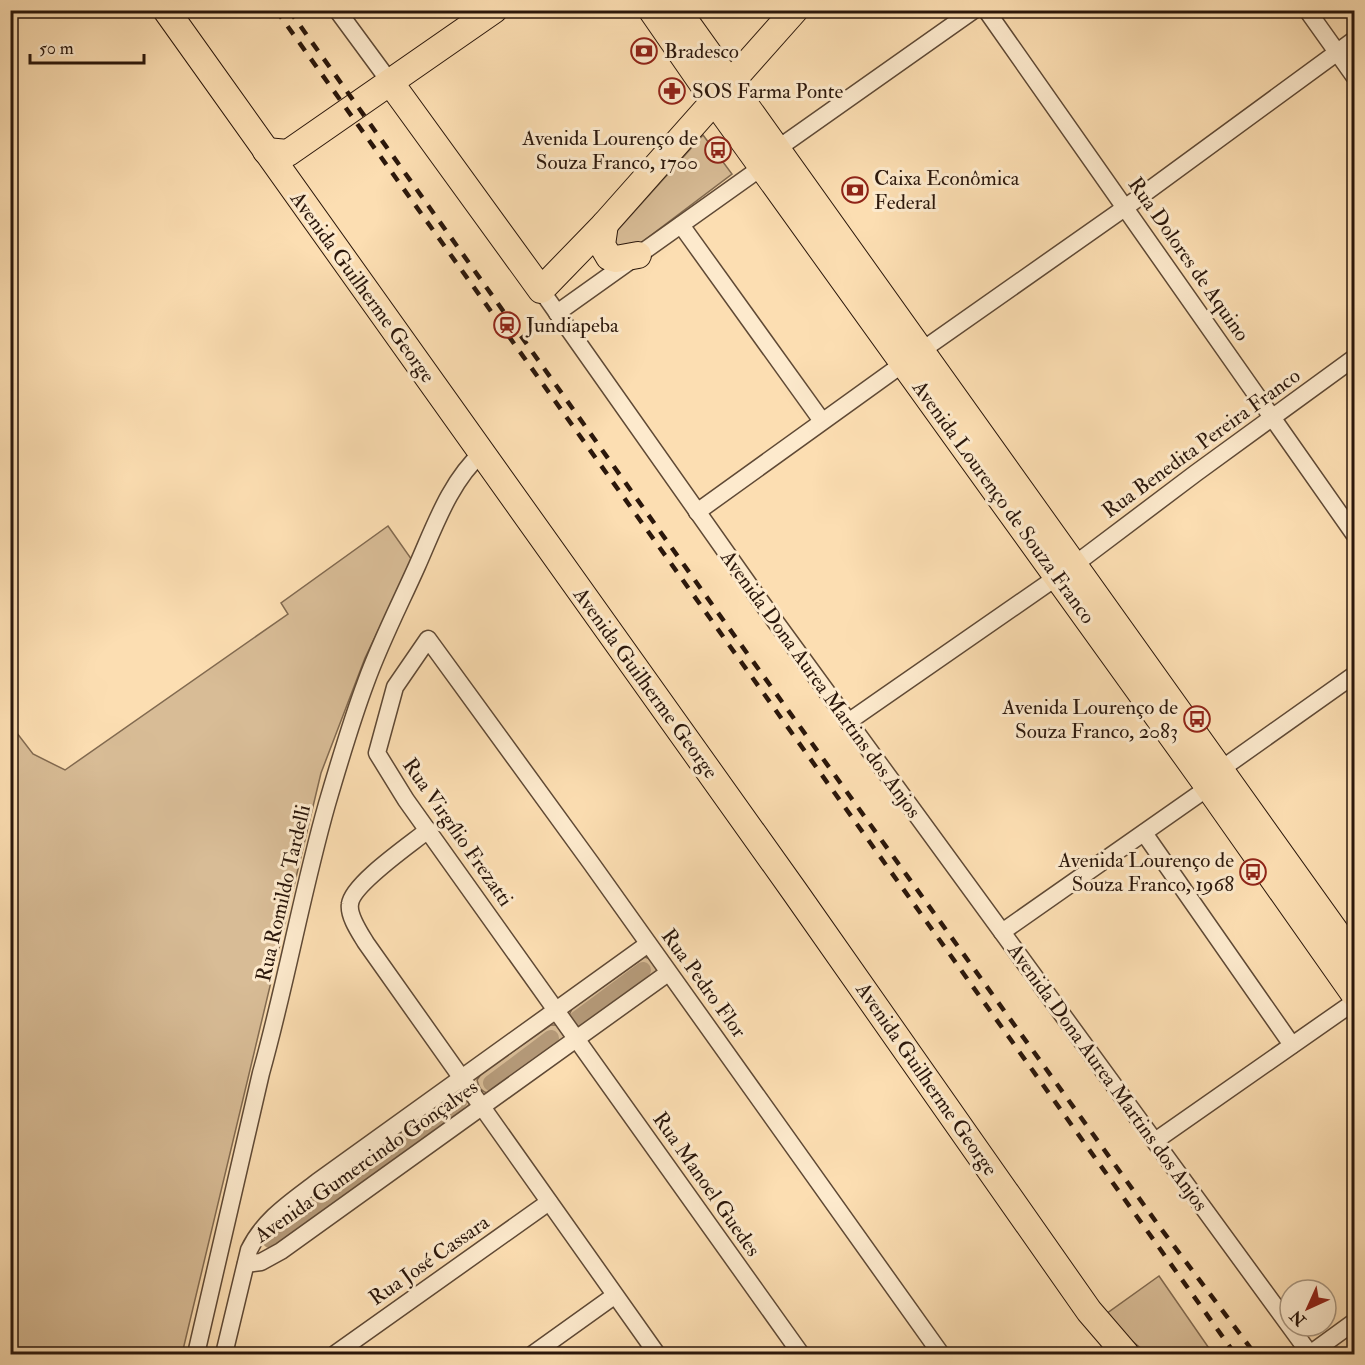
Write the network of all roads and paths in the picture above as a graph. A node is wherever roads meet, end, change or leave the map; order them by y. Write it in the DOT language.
graph roads {
  1 [pos="147,10"];
  2 [pos="166,10"];
  3 [pos="337,10"];
  4 [pos="494,10"];
  5 [pos="652,10"];
  6 [pos="677,10"];
  7 [pos="795,10"];
  8 [pos="974,10"];
  9 [pos="986,10"];
  10 [pos="1307,10"];
  11 [pos="1354,40"];
  12 [pos="1337,52"];
  13 [pos="1354,76"];
  14 [pos="390,82"];
  15 [pos="722,92"];
  16 [pos="770,158"];
  17 [pos="279,160"];
  18 [pos="1126,207"];
  19 [pos="605,224"];
  20 [pos="681,225"];
  21 [pos="638,255"];
  22 [pos="541,290"];
  23 [pos="557,313"];
  24 [pos="913,357"];
  25 [pos="1354,358"];
  26 [pos="1272,418"];
  27 [pos="822,422"];
  28 [pos="477,457"];
  29 [pos="697,512"];
  30 [pos="1354,534"];
  31 [pos="1066,571"];
  32 [pos="428,639"];
  33 [pos="1354,675"];
  34 [pos="848,722"];
  35 [pos="1214,778"];
  36 [pos="428,830"];
  37 [pos="1144,833"];
  38 [pos="1002,932"];
  39 [pos="648,944"];
  40 [pos="1354,958"];
  41 [pos="668,973"];
  42 [pos="1354,993"];
  43 [pos="1354,1002"];
  44 [pos="556,1011"];
  45 [pos="576,1039"];
  46 [pos="1292,1045"];
  47 [pos="461,1078"];
  48 [pos="482,1107"];
  49 [pos="1155,1141"];
  50 [pos="549,1202"];
  51 [pos="246,1264"];
  52 [pos="614,1296"];
  53 [pos="1354,1322"];
  54 [pos="196,1354"];
  55 [pos="224,1354"];
  56 [pos="334,1354"];
  57 [pos="533,1354"];
  58 [pos="657,1354"];
  59 [pos="801,1354"];
  60 [pos="940,1354"];
  61 [pos="1103,1354"];
  62 [pos="1126,1354"];
  63 [pos="1310,1354"];
  1 -- 28 [label="main road, Avenida Guilherme George"];
  2 -- 17 [label="main road, Avenida Guilherme George"];
  3 -- 14 [label="street, Avenida Dona Aurea Martins dos Anjos"];
  4 -- 14 [label="main road"];
  5 -- 15 [label="highway, Avenida Lourenço de Souza Franco"];
  6 -- 15 [label="highway, Avenida Lourenço de Souza Franco"];
  7 -- 15 [label="main road"];
  8 -- 16 [label="street"];
  9 -- 18 [label="street, Rua Dolores de Aquino"];
  10 -- 12 [label="street"];
  11 -- 12 [label="street"];
  12 -- 13 [label="street"];
  12 -- 18 [label="street"];
  14 -- 17 [label="main road"];
  14 -- 22 [label="main road, Avenida Dona Aurea Martins dos Anjos"];
  15 -- 16 [label="highway, Avenida Lourenço de Souza Franco"];
  15 -- 19 [label="main road"];
  16 -- 20 [label="street"];
  16 -- 24 [label="highway, Avenida Lourenço de Souza Franco"];
  17 -- 28 [label="main road, Avenida Guilherme George"];
  18 -- 24 [label="street"];
  18 -- 26 [label="street, Rua Dolores de Aquino"];
  19 -- 21 [label="main road"];
  19 -- 22 [label="main road"];
  20 -- 21 [label="street"];
  20 -- 27 [label="street"];
  21 -- 23 [label="street"];
  22 -- 23 [label="street, Avenida Dona Aurea Martins dos Anjos"];
  23 -- 29 [label="street, Avenida Dona Aurea Martins dos Anjos"];
  24 -- 27 [label="street"];
  24 -- 31 [label="highway, Avenida Lourenço de Souza Franco"];
  25 -- 26 [label="street, Rua Benedita Pereira Franco"];
  26 -- 30 [label="street, Rua Dolores de Aquino"];
  26 -- 31 [label="street, Rua Benedita Pereira Franco"];
  27 -- 29 [label="street"];
  28 -- 54 [label="street, Rua Romildo Tardelli"];
  28 -- 61 [label="main road, Avenida Guilherme George"];
  28 -- 62 [label="main road, Avenida Guilherme George"];
  29 -- 34 [label="street, Avenida Dona Aurea Martins dos Anjos"];
  31 -- 34 [label="street, Rua Benedita Pereira Franco"];
  31 -- 35 [label="highway, Avenida Lourenço de Souza Franco"];
  32 -- 36 [label="street, Rua Virgílio Frezatti"];
  32 -- 39 [label="street, Rua Pedro Flor"];
  33 -- 35 [label="street"];
  34 -- 38 [label="street, Avenida Dona Aurea Martins dos Anjos"];
  35 -- 37 [label="street"];
  35 -- 40 [label="highway, Avenida Lourenço de Souza Franco"];
  35 -- 42 [label="highway, Avenida Lourenço de Souza Franco"];
  36 -- 44 [label="street, Rua Virgílio Frezatti"];
  36 -- 47 [label="street"];
  37 -- 38 [label="street"];
  37 -- 46 [label="street"];
  38 -- 49 [label="street, Avenida Dona Aurea Martins dos Anjos"];
  39 -- 41 [label="street, Rua Pedro Flor"];
  39 -- 44 [label="street, Avenida Gumercindo Gonçalves"];
  41 -- 45 [label="street, Avenida Gumercindo Gonçalves"];
  41 -- 60 [label="street, Rua Pedro Flor"];
  43 -- 46 [label="street"];
  44 -- 45 [label="street, Rua Virgílio Frezatti"];
  44 -- 47 [label="street, Avenida Gumercindo Gonçalves"];
  45 -- 48 [label="street, Avenida Gumercindo Gonçalves"];
  45 -- 59 [label="street, Rua Manoel Guedes"];
  46 -- 49 [label="street"];
  47 -- 48 [label="street"];
  47 -- 51 [label="street, Avenida Gumercindo Gonçalves"];
  48 -- 50 [label="street"];
  48 -- 51 [label="street, Avenida Gumercindo Gonçalves"];
  49 -- 63 [label="street, Avenida Dona Aurea Martins dos Anjos"];
  50 -- 52 [label="street"];
  50 -- 56 [label="street, Rua José Cassara"];
  51 -- 55 [label="street"];
  52 -- 57 [label="street"];
  52 -- 58 [label="street"];
  53 -- 63 [label="street"];
}
